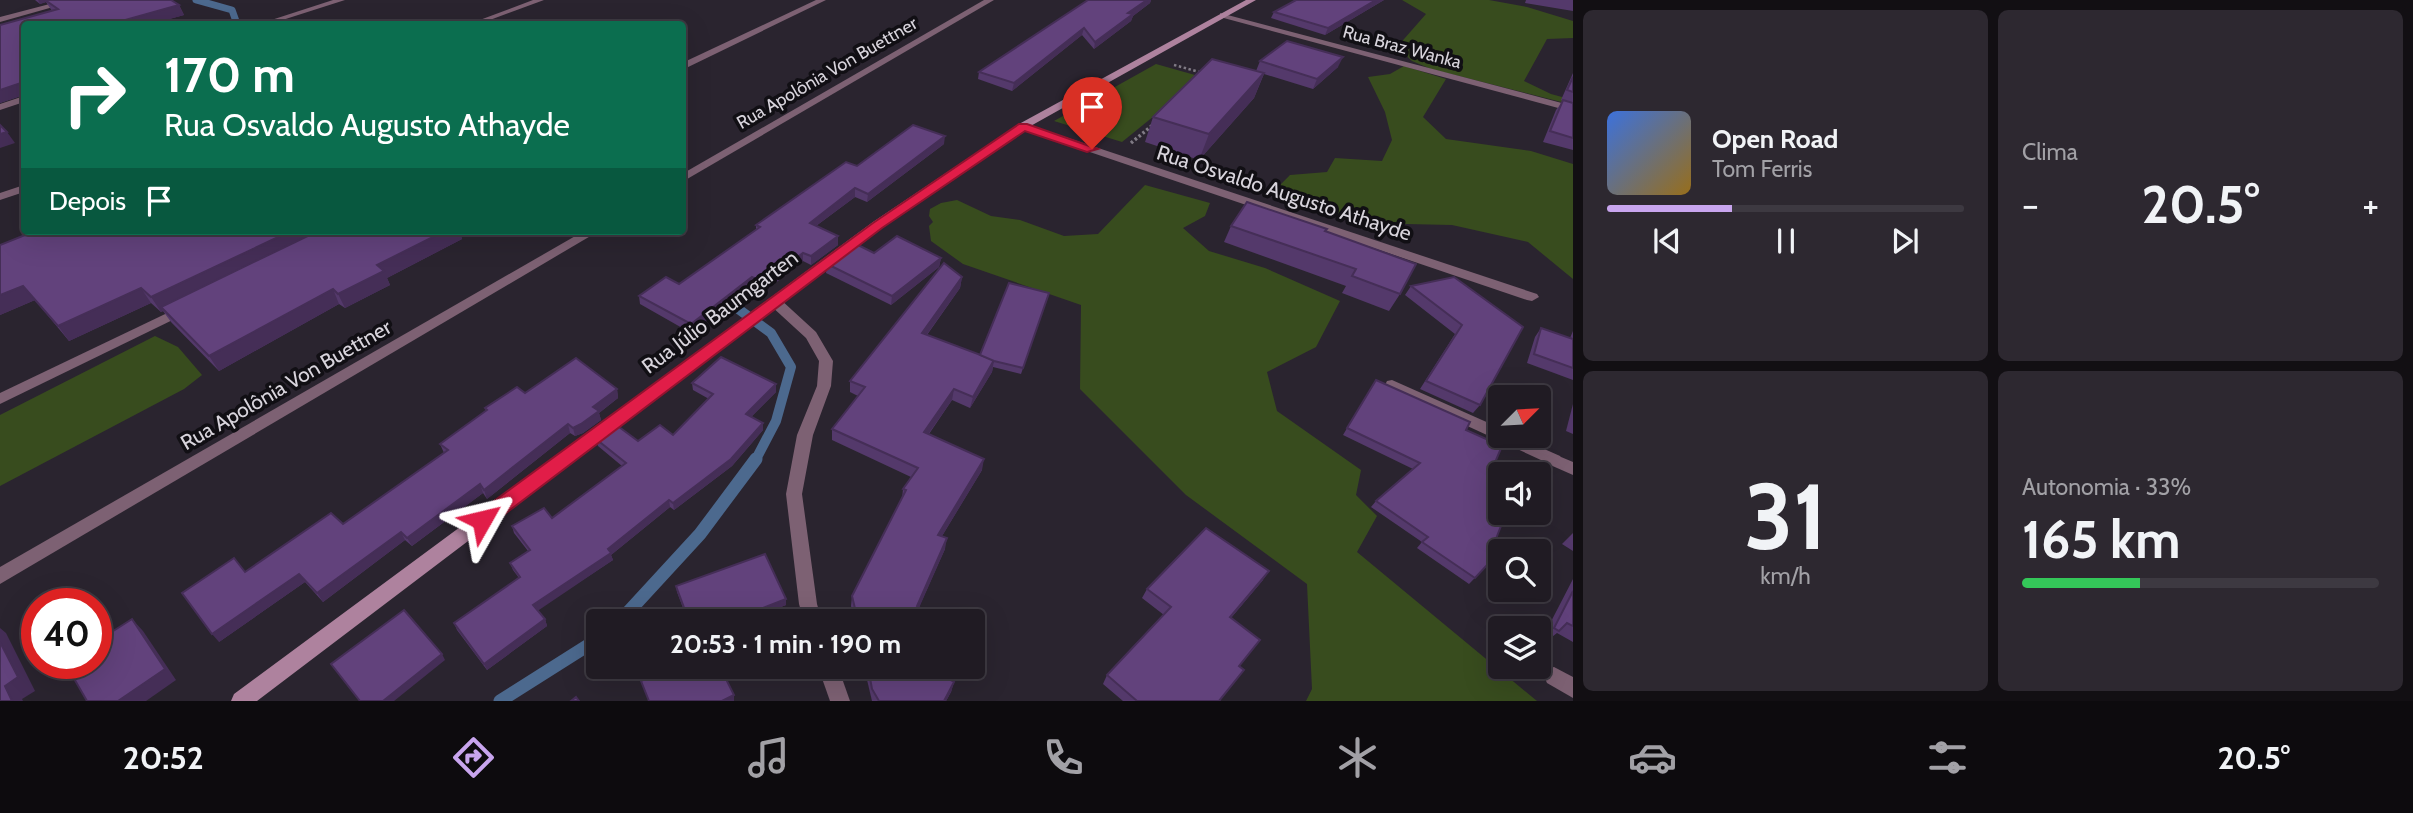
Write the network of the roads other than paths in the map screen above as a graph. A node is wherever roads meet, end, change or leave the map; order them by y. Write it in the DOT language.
graph roads {
  1 [pos="74,0"];
  2 [pos="341,0"];
  3 [pos="540,0"];
  4 [pos="822,0"];
  5 [pos="990,0"];
  6 [pos="1252,0"];
  7 [pos="1223,15"];
  8 [pos="0,20"];
  9 [pos="273,21"];
  10 [pos="481,21"];
  11 [pos="686,65"];
  12 [pos="21,100"];
  13 [pos="0,107"];
  14 [pos="1573,109"];
  15 [pos="1023,126"];
  16 [pos="686,177"];
  17 [pos="21,189"];
  18 [pos="0,197"];
  19 [pos="586,235"];
  20 [pos="1532,297"];
  21 [pos="193,304"];
  22 [pos="768,306"];
  23 [pos="1392,385"];
  24 [pos="0,399"];
  25 [pos="1488,429"];
  26 [pos="1528,448"];
  27 [pos="1573,469"];
  28 [pos="0,576"];
  29 [pos="809,609"];
  30 [pos="1554,676"];
  31 [pos="832,679"];
  32 [pos="1573,688"];
  33 [pos="241,701"];
  34 [pos="839,701"];
  1 -- 8 [label="street"];
  2 -- 9 [label="street"];
  3 -- 10 [label="street"];
  4 -- 11 [label="street"];
  5 -- 16 [label="street, Rua Apolônia Von Buettner"];
  6 -- 7 [label="street, Rua Júlio Baumgarten"];
  7 -- 14 [label="street, Rua Braz Wanka"];
  7 -- 15 [label="street, Rua Júlio Baumgarten"];
  12 -- 13 [label="street"];
  15 -- 20 [label="street, Rua Osvaldo Augusto Athayde"];
  15 -- 22 [label="street, Rua Júlio Baumgarten"];
  17 -- 18 [label="street"];
  19 -- 28 [label="street, Rua Apolônia Von Buettner"];
  21 -- 24 [label="street"];
  22 -- 29 [label="street"];
  22 -- 33 [label="street, Rua Júlio Baumgarten"];
  23 -- 25 [label="street"];
  26 -- 27 [label="street"];
  30 -- 32 [label="street"];
  31 -- 34 [label="street"];
}
